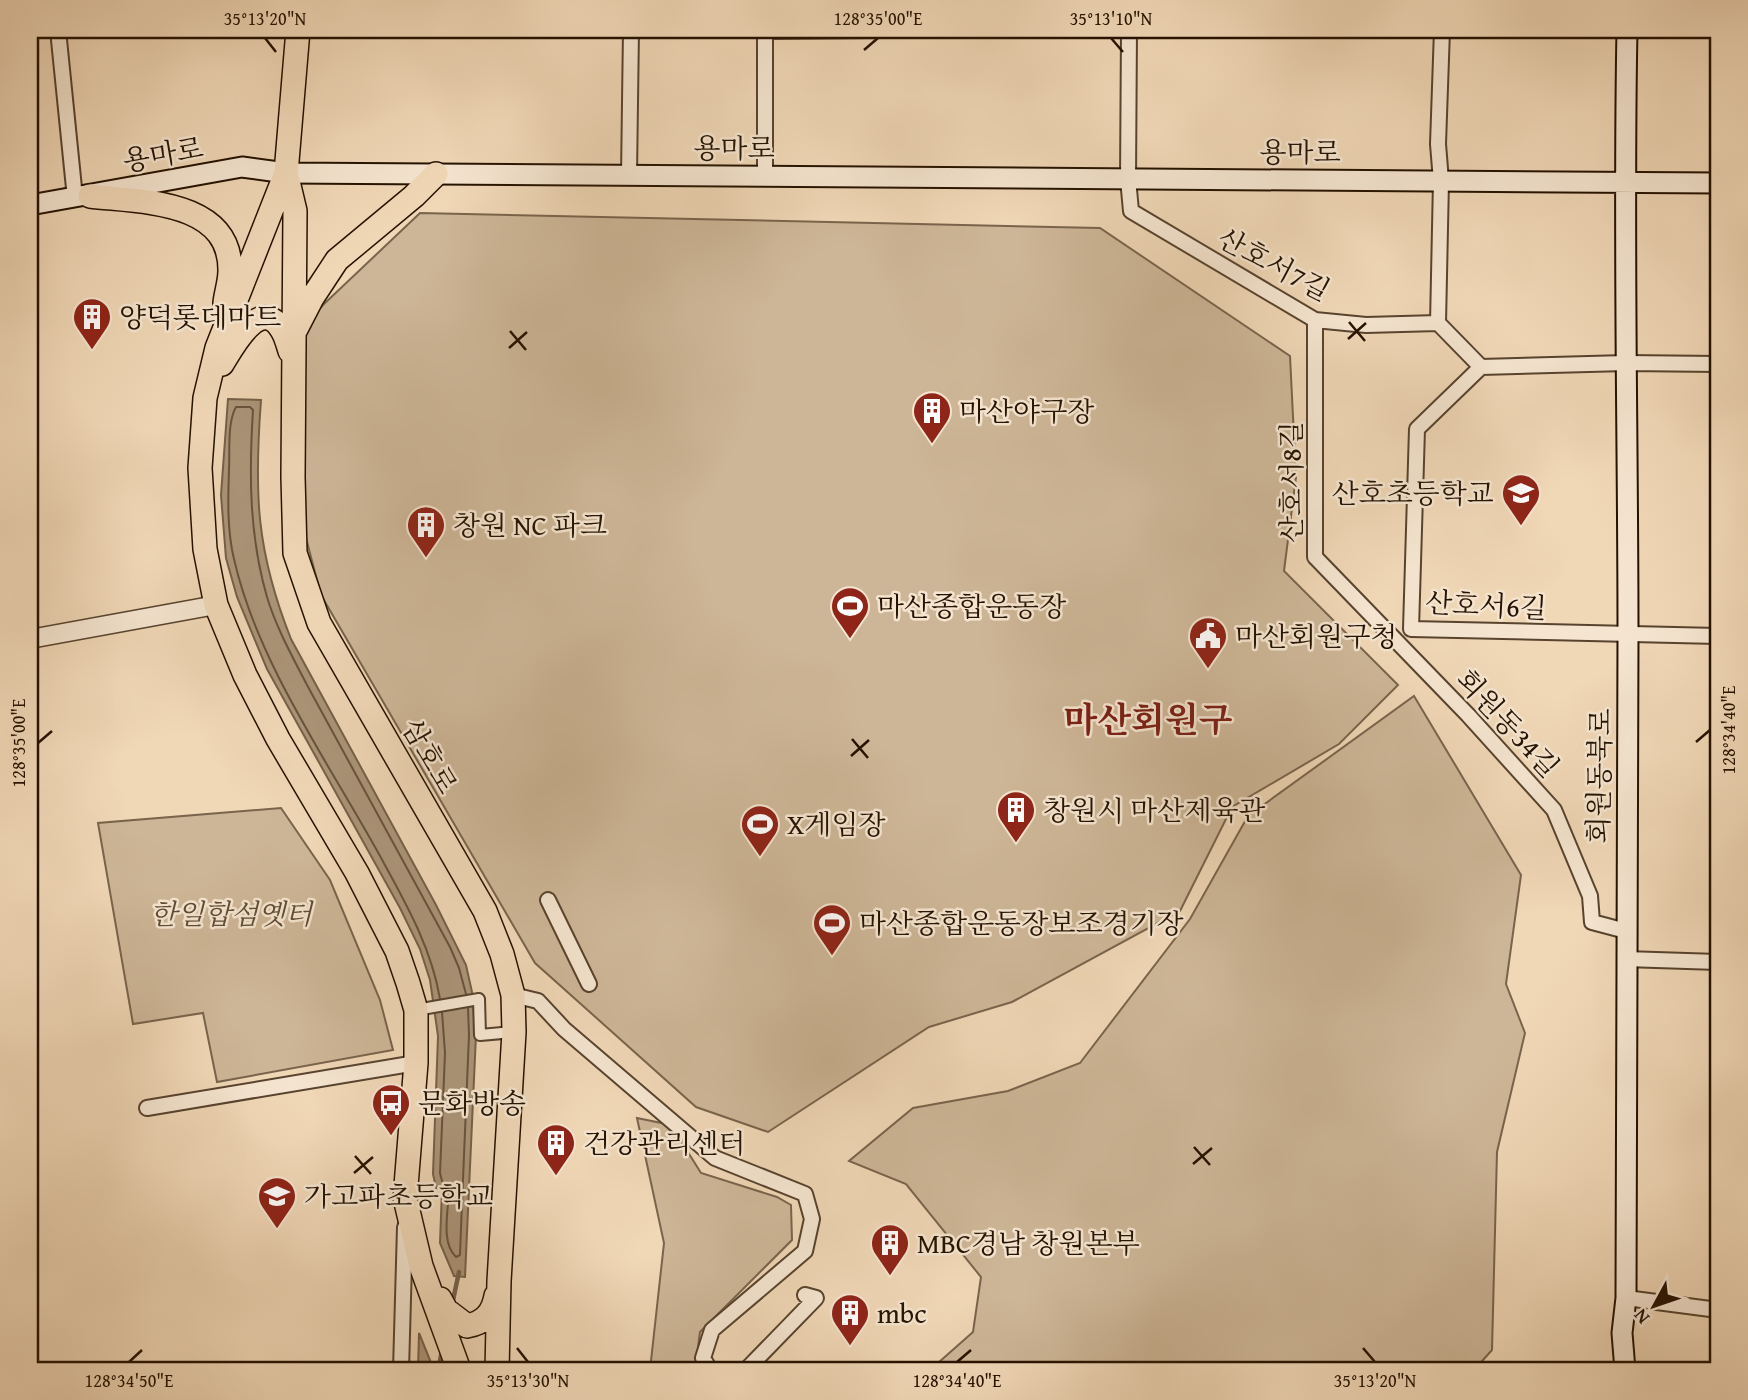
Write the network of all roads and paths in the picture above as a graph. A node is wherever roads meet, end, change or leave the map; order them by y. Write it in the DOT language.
graph roads {
  1 [pos="58,30"];
  2 [pos="298,30"];
  3 [pos="631,30"];
  4 [pos="765,30"];
  5 [pos="881,30"];
  6 [pos="1129,30"];
  7 [pos="1442,30"];
  8 [pos="1627,30"];
  9 [pos="286,173"];
  10 [pos="436,174"];
  11 [pos="629,176"];
  12 [pos="765,176"];
  13 [pos="1128,179"];
  14 [pos="1441,181"];
  15 [pos="1624,182"];
  16 [pos="1718,183"];
  17 [pos="82,197"];
  18 [pos="30,205"];
  19 [pos="1315,320"];
  20 [pos="1438,323"];
  21 [pos="294,332"];
  22 [pos="217,348"];
  23 [pos="294,361"];
  24 [pos="1626,363"];
  25 [pos="1718,364"];
  26 [pos="1481,367"];
  27 [pos="208,386"];
  28 [pos="216,605"];
  29 [pos="1411,629"];
  30 [pos="1628,635"];
  31 [pos="1718,636"];
  32 [pos="30,639"];
  33 [pos="1405,650"];
  34 [pos="548,900"];
  35 [pos="1626,931"];
  36 [pos="1625,959"];
  37 [pos="1718,962"];
  38 [pos="589,984"];
  39 [pos="513,995"];
  40 [pos="422,1009"];
  41 [pos="514,1032"];
  42 [pos="416,1063"];
  43 [pos="147,1108"];
  44 [pos="405,1198"];
  45 [pos="421,1266"];
  46 [pos="499,1281"];
  47 [pos="805,1295"];
  48 [pos="1626,1298"];
  49 [pos="1718,1310"];
  50 [pos="401,1370"];
  51 [pos="459,1370"];
  52 [pos="497,1370"];
  53 [pos="710,1370"];
  54 [pos="746,1370"];
  55 [pos="1625,1370"];
  1 -- 17 [label="street"];
  2 -- 9 [label="main road, 삼호로"];
  3 -- 11 [label="street"];
  4 -- 5 [label="street"];
  4 -- 12 [label="street"];
  6 -- 13 [label="street"];
  7 -- 14 [label="street"];
  8 -- 15 [label="main road, 회원동북로"];
  9 -- 10 [label="main road, 용마로"];
  9 -- 17 [label="main road, 용마로"];
  9 -- 21 [label="main road, 삼호로"];
  9 -- 22 [label="main road, 삼호로"];
  10 -- 11 [label="main road, 용마로"];
  10 -- 21 [label="main road"];
  11 -- 12 [label="main road, 용마로"];
  12 -- 13 [label="main road, 용마로"];
  13 -- 14 [label="main road, 용마로"];
  13 -- 19 [label="street, 산호서7길"];
  14 -- 15 [label="main road, 용마로"];
  14 -- 20 [label="street"];
  15 -- 16 [label="main road, 용마로"];
  15 -- 24 [label="main road, 회원동북로"];
  17 -- 18 [label="main road, 용마로"];
  17 -- 22 [label="main road"];
  19 -- 20 [label="street, 산호서7길"];
  19 -- 33 [label="street, 산호서8길"];
  20 -- 26 [label="street"];
  21 -- 23 [label="main road, 삼호로"];
  22 -- 27 [label="main road, 삼호로"];
  23 -- 27 [label="main road"];
  23 -- 39 [label="main road, 삼호로"];
  24 -- 25 [label="street"];
  24 -- 26 [label="street"];
  24 -- 30 [label="main road, 회원동북로"];
  26 -- 29 [label="street, 산호서6길"];
  27 -- 28 [label="main road, 삼호로"];
  28 -- 32 [label="street"];
  28 -- 40 [label="main road, 삼호로"];
  29 -- 30 [label="street, 산호서6길"];
  29 -- 33 [label="street"];
  30 -- 31 [label="street, 산호서6길"];
  30 -- 35 [label="main road, 회원동북로"];
  33 -- 35 [label="street, 회원동34길"];
  34 -- 38 [label="street"];
  35 -- 36 [label="main road, 회원동북로"];
  36 -- 37 [label="street"];
  36 -- 48 [label="main road, 회원동북로"];
  39 -- 41 [label="main road, 삼호로"];
  39 -- 53 [label="street"];
  40 -- 41 [label="street"];
  40 -- 42 [label="main road, 삼호로"];
  41 -- 46 [label="main road, 삼호로"];
  42 -- 43 [label="street"];
  42 -- 44 [label="main road, 삼호로"];
  44 -- 45 [label="main road, 삼호로"];
  44 -- 50 [label="street"];
  45 -- 46 [label="main road"];
  45 -- 51 [label="main road"];
  46 -- 52 [label="main road, 삼호로"];
  47 -- 54 [label="street"];
  48 -- 49 [label="street"];
  48 -- 55 [label="main road, 회원동북로"];
}
